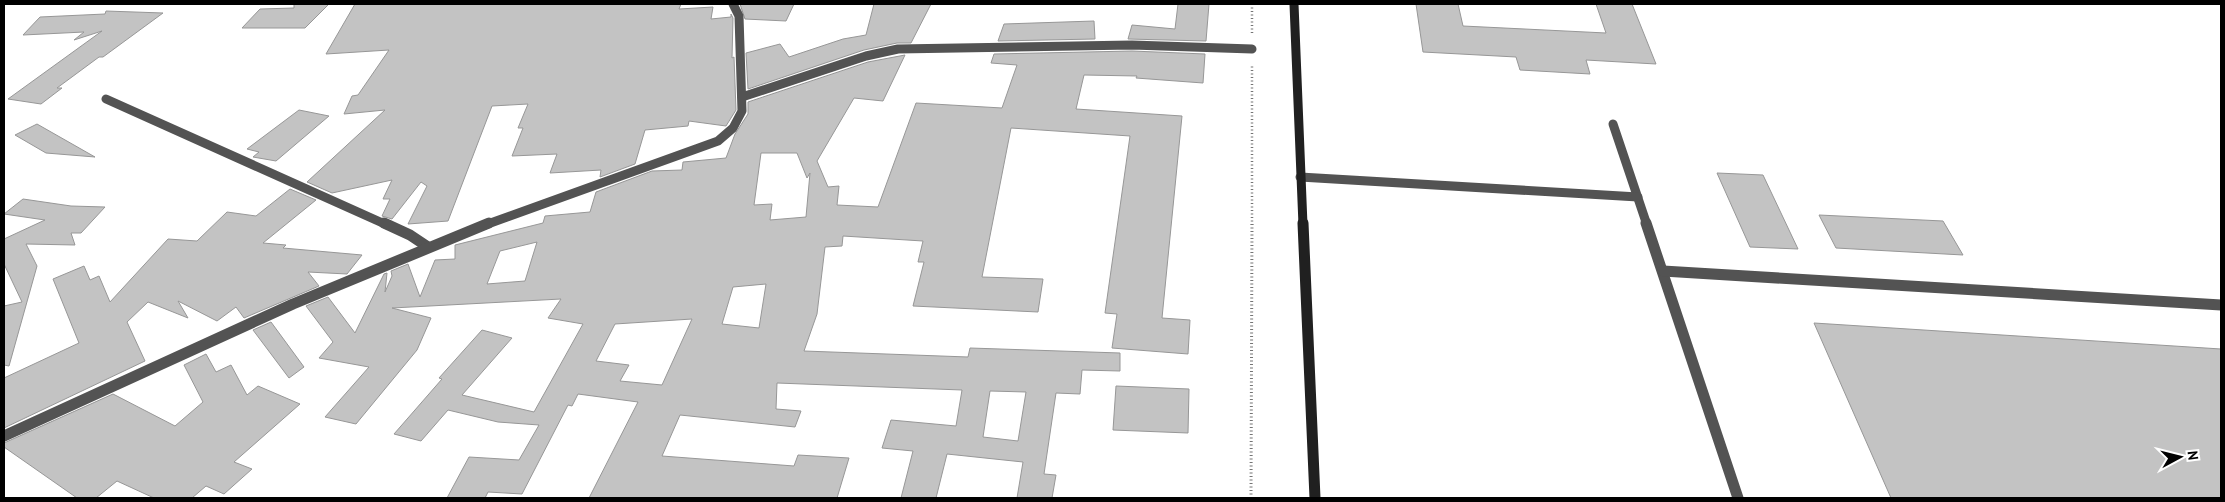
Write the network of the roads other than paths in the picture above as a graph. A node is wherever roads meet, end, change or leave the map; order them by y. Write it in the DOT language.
graph roads {
  1 [pos="733,4"];
  2 [pos="1294,4"];
  3 [pos="1252,49"];
  4 [pos="742,97"];
  5 [pos="106,100"];
  6 [pos="1614,124"];
  7 [pos="1300,177"];
  8 [pos="1638,196"];
  9 [pos="428,247"];
  10 [pos="1663,271"];
  11 [pos="2221,305"];
  12 [pos="4,436"];
  13 [pos="1315,498"];
  14 [pos="1738,498"];
  1 -- 4 [label="street"];
  2 -- 7 [label="main road"];
  3 -- 4 [label="street"];
  4 -- 9 [label="street"];
  5 -- 9 [label="street"];
  6 -- 8 [label="street"];
  7 -- 8 [label="street"];
  7 -- 13 [label="main road"];
  8 -- 10 [label="street"];
  9 -- 12 [label="street"];
  10 -- 11 [label="street"];
  10 -- 14 [label="street"];
}
